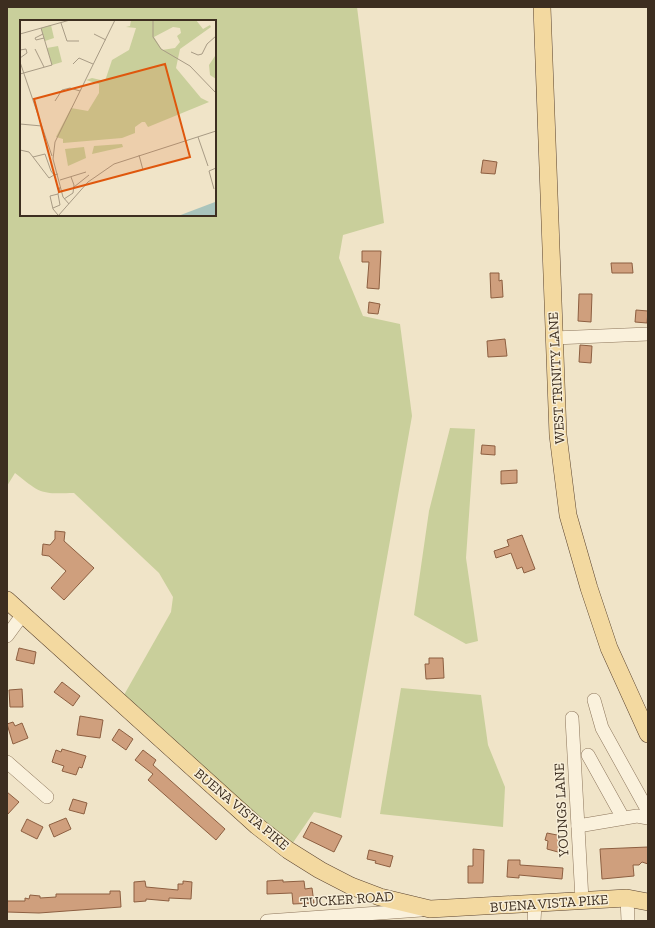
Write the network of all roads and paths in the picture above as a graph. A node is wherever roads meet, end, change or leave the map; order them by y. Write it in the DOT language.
graph roads {
  1 [pos="542,7"];
  2 [pos="648,334"];
  3 [pos="554,338"];
  4 [pos="7,600"];
  5 [pos="23,614"];
  6 [pos="7,636"];
  7 [pos="594,700"];
  8 [pos="572,718"];
  9 [pos="648,734"];
  10 [pos="588,755"];
  11 [pos="7,762"];
  12 [pos="47,797"];
  13 [pos="648,810"];
  14 [pos="622,818"];
  15 [pos="648,818"];
  16 [pos="578,826"];
  17 [pos="628,898"];
  18 [pos="582,900"];
  19 [pos="648,902"];
  20 [pos="535,904"];
  21 [pos="430,909"];
  22 [pos="267,921"];
  23 [pos="534,921"];
  24 [pos="628,921"];
  1 -- 3 [label="main road, WEST TRINITY LANE"];
  2 -- 3 [label="street"];
  3 -- 9 [label="main road, WEST TRINITY LANE"];
  4 -- 5 [label="main road, BUENA VISTA PIKE"];
  5 -- 6 [label="street"];
  5 -- 21 [label="main road, BUENA VISTA PIKE"];
  7 -- 13 [label="street"];
  8 -- 16 [label="street, YOUNGS LANE"];
  10 -- 14 [label="street"];
  11 -- 12 [label="street"];
  14 -- 15 [label="street"];
  14 -- 16 [label="street"];
  16 -- 18 [label="street, YOUNGS LANE"];
  17 -- 18 [label="main road, BUENA VISTA PIKE"];
  17 -- 19 [label="main road, BUENA VISTA PIKE"];
  17 -- 24 [label="street"];
  18 -- 20 [label="main road, BUENA VISTA PIKE"];
  20 -- 21 [label="main road, BUENA VISTA PIKE"];
  20 -- 23 [label="street"];
  21 -- 22 [label="street, TUCKER ROAD"];
}
